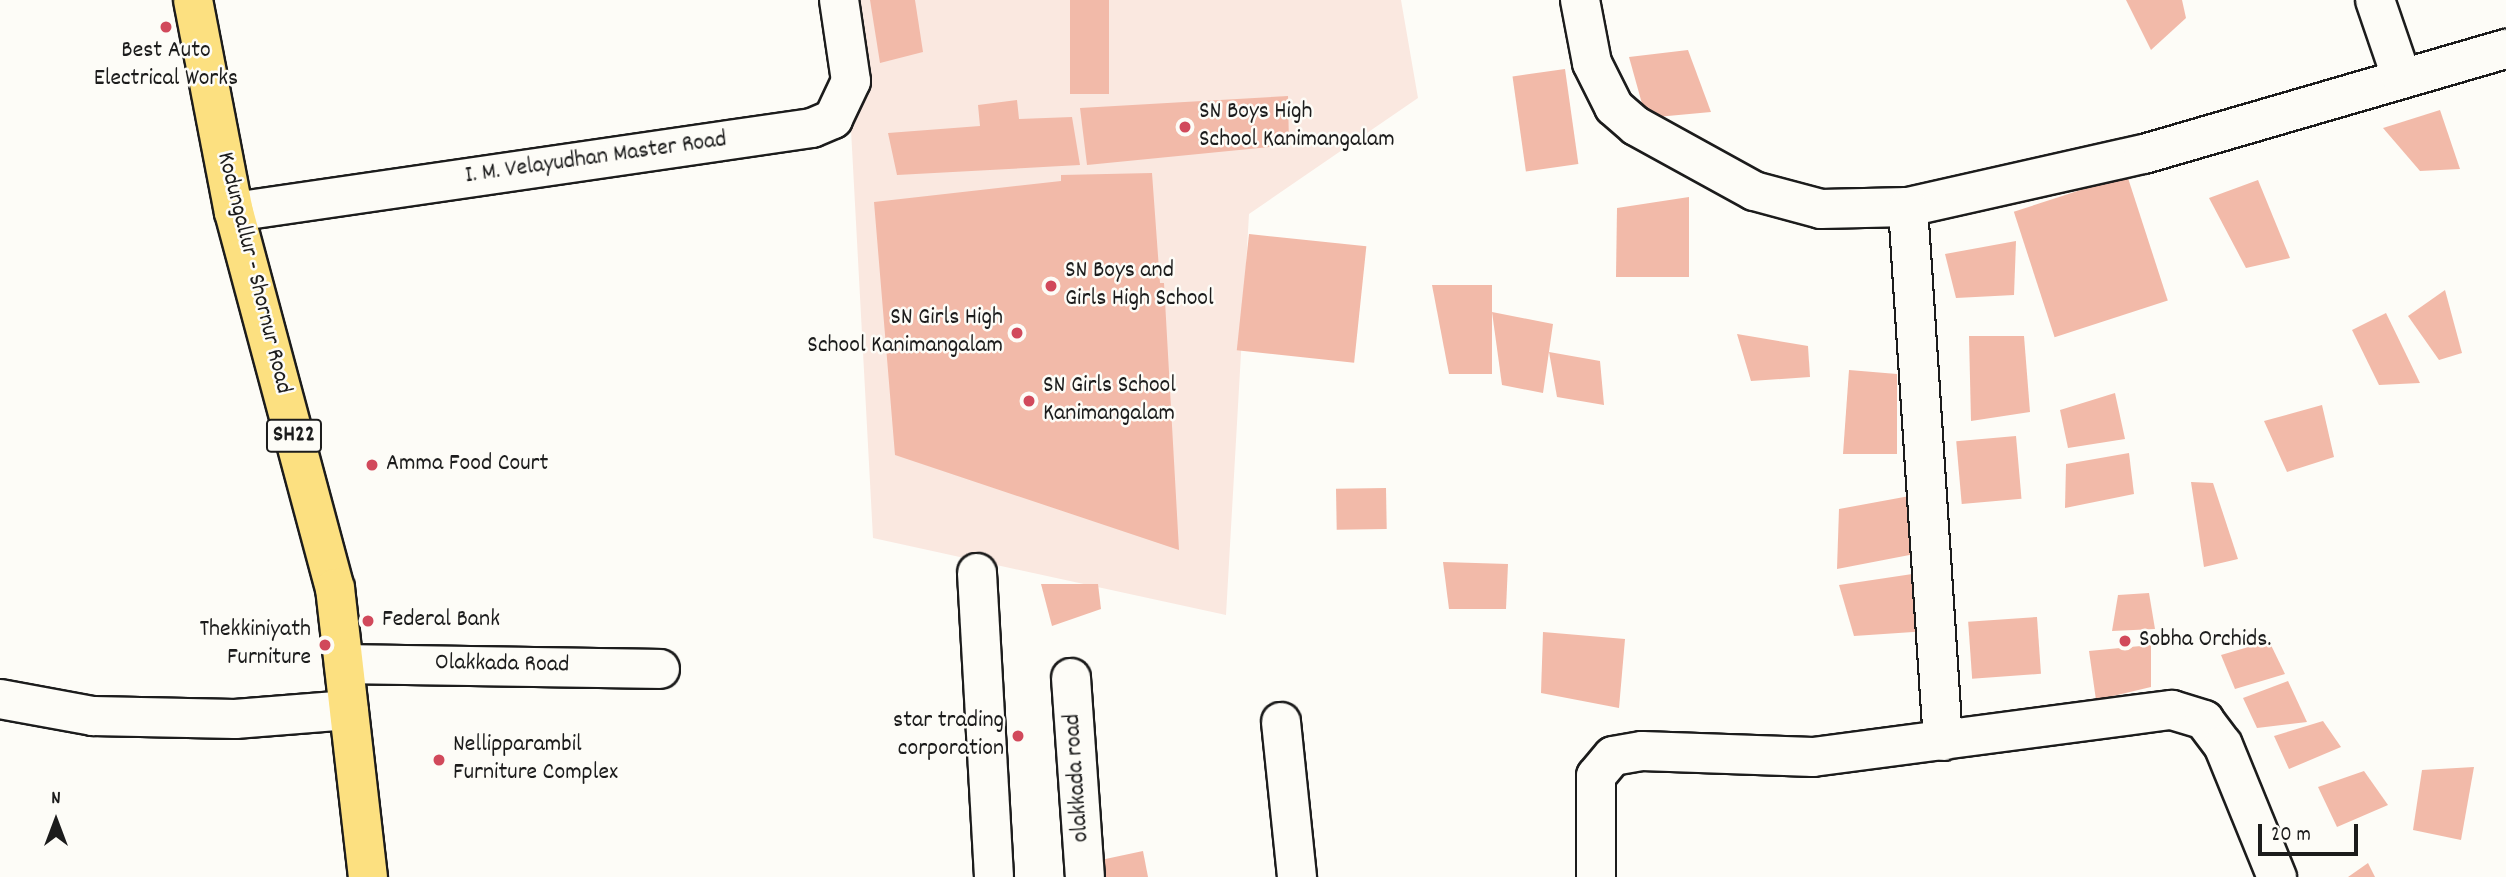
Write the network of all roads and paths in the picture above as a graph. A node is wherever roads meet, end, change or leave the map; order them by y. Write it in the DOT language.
graph roads {
  1 [pos="193,0"];
  2 [pos="839,0"];
  3 [pos="1580,0"];
  4 [pos="2375,0"];
  5 [pos="2506,49"];
  6 [pos="2402,79"];
  7 [pos="1908,207"];
  8 [pos="234,212"];
  9 [pos="977,573"];
  10 [pos="344,664"];
  11 [pos="660,669"];
  12 [pos="1071,678"];
  13 [pos="0,699"];
  14 [pos="349,710"];
  15 [pos="1281,722"];
  16 [pos="1943,741"];
  17 [pos="368,877"];
  18 [pos="994,877"];
  19 [pos="1085,877"];
  20 [pos="1297,877"];
  21 [pos="1596,877"];
  22 [pos="2277,877"];
  1 -- 8 [label="main road, Kodungallur - Shornur Road / SH22"];
  2 -- 8 [label="street, I. M. Velayudhan Master Road"];
  3 -- 7 [label="street"];
  4 -- 6 [label="street"];
  5 -- 6 [label="street"];
  6 -- 7 [label="street"];
  7 -- 16 [label="street"];
  8 -- 10 [label="main road, Kodungallur - Shornur Road / SH22"];
  9 -- 18 [label="street"];
  10 -- 11 [label="street, Olakkada Road"];
  10 -- 14 [label="main road, Kodungallur - Shornur Road / SH22"];
  12 -- 19 [label="street, olakkada road"];
  13 -- 14 [label="street"];
  14 -- 17 [label="main road, Kodungallur - Shornur Road / SH22"];
  15 -- 20 [label="street"];
  16 -- 21 [label="street"];
  16 -- 22 [label="street"];
}
